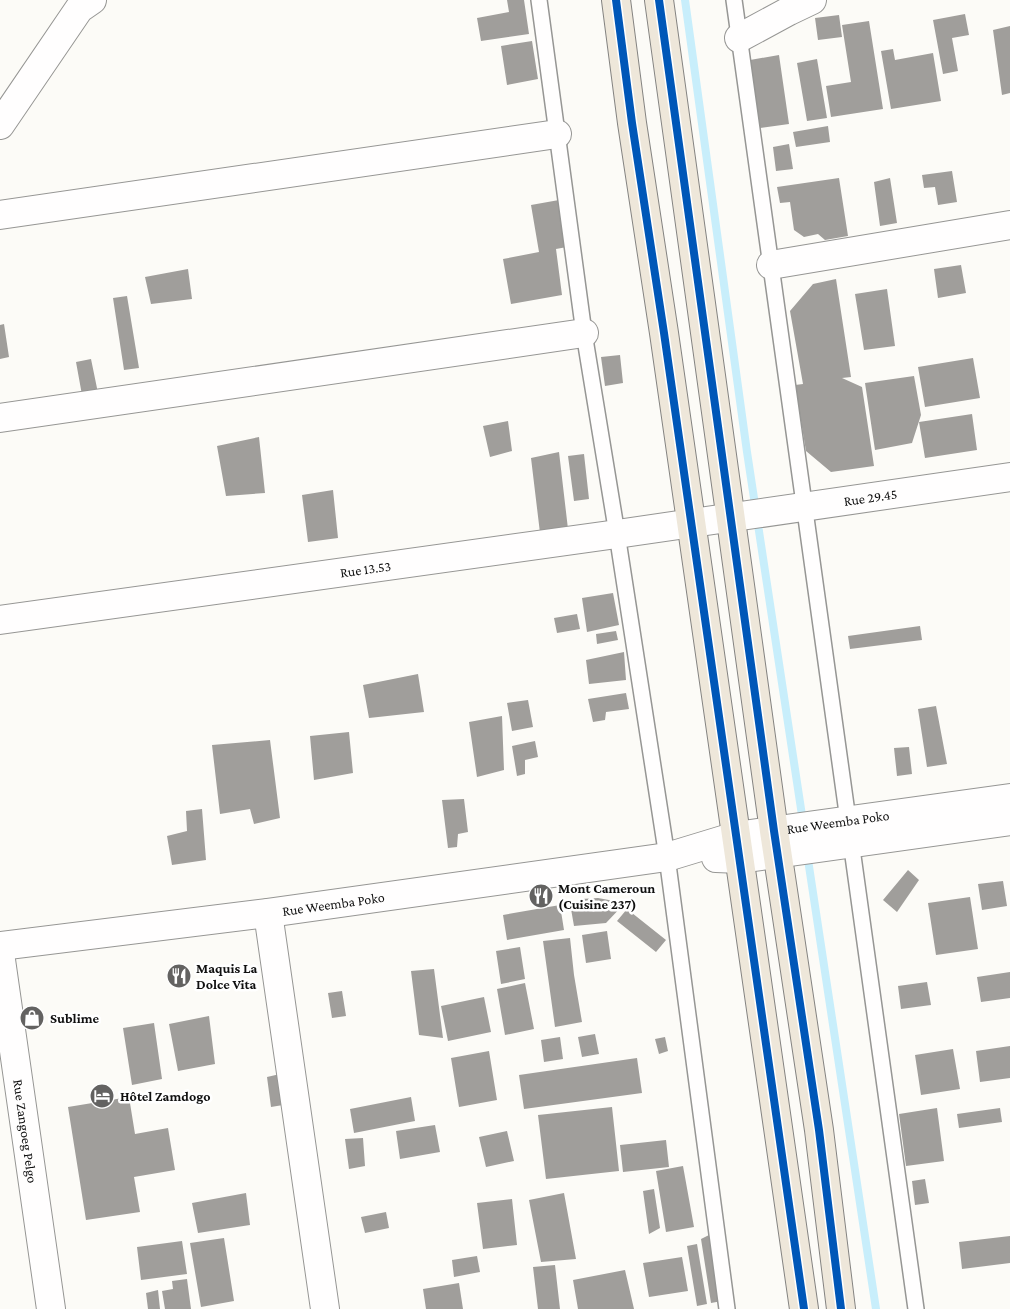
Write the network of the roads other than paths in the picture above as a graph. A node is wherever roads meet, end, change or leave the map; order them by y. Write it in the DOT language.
graph roads {
  1 [pos="92,0"];
  2 [pos="539,0"];
  3 [pos="616,0"];
  4 [pos="659,0"];
  5 [pos="734,0"];
  6 [pos="812,0"];
  7 [pos="739,38"];
  8 [pos="0,125"];
  9 [pos="557,134"];
  10 [pos="0,215"];
  11 [pos="1010,226"];
  12 [pos="771,265"];
  13 [pos="584,332"];
  14 [pos="0,418"];
  15 [pos="1010,477"];
  16 [pos="805,507"];
  17 [pos="730,518"];
  18 [pos="691,524"];
  19 [pos="617,534"];
  20 [pos="0,620"];
  21 [pos="1010,798"];
  22 [pos="1010,822"];
  23 [pos="850,832"];
  24 [pos="776,842"];
  25 [pos="738,848"];
  26 [pos="667,857"];
  27 [pos="268,913"];
  28 [pos="0,946"];
  29 [pos="0,953"];
  30 [pos="51,1309"];
  31 [pos="325,1309"];
  32 [pos="727,1309"];
  33 [pos="804,1309"];
  34 [pos="841,1309"];
  35 [pos="916,1309"];
  1 -- 8 [label="street"];
  2 -- 9 [label="lane"];
  3 -- 18 [label="main road"];
  4 -- 17 [label="main road"];
  5 -- 7 [label="lane"];
  6 -- 7 [label="street"];
  7 -- 12 [label="lane"];
  9 -- 10 [label="street"];
  9 -- 13 [label="lane"];
  11 -- 12 [label="street"];
  12 -- 16 [label="lane"];
  13 -- 14 [label="street"];
  13 -- 19 [label="lane"];
  15 -- 16 [label="street, Rue 29.45"];
  16 -- 17 [label="street, Rue 29.45"];
  16 -- 23 [label="lane"];
  17 -- 18 [label="street, Rue 13.53"];
  17 -- 24 [label="main road"];
  18 -- 19 [label="street, Rue 13.53"];
  18 -- 25 [label="main road"];
  19 -- 20 [label="street, Rue 13.53"];
  19 -- 26 [label="lane"];
  21 -- 23 [label="street, Rue Weemba Poko"];
  22 -- 23 [label="street, Rue Weemba Poko"];
  23 -- 24 [label="street, Rue Weemba Poko"];
  23 -- 35 [label="lane"];
  24 -- 25 [label="street, Rue Weemba Poko"];
  24 -- 34 [label="main road"];
  25 -- 26 [label="street, Rue Weemba Poko"];
  25 -- 33 [label="main road"];
  26 -- 27 [label="street, Rue Weemba Poko"];
  26 -- 32 [label="lane"];
  27 -- 28 [label="street, Rue Weemba Poko"];
  27 -- 31 [label="street"];
  29 -- 30 [label="street, Rue Zangoeg Pelgo"];
}
